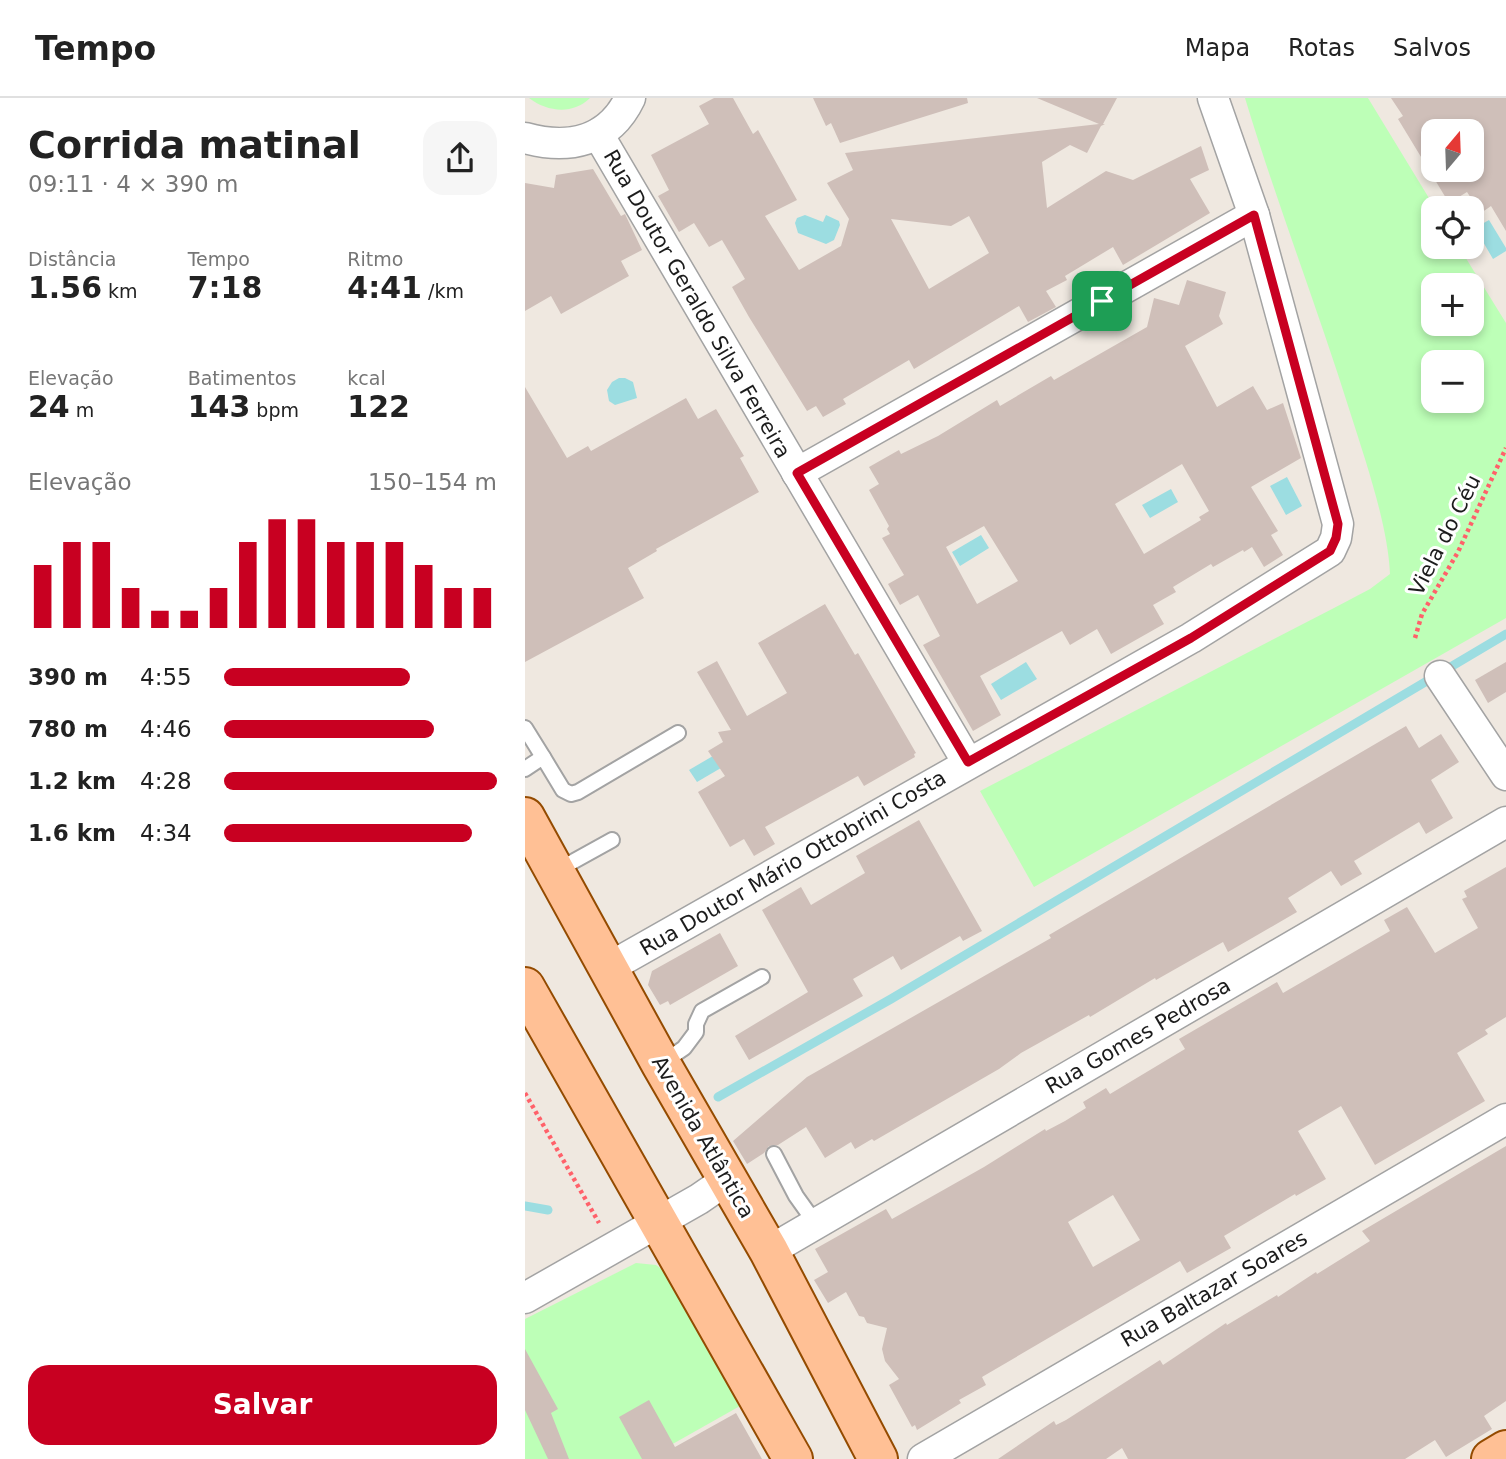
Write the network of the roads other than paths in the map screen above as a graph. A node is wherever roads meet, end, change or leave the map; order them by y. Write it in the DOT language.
graph roads {
  1 [pos="630,98"];
  2 [pos="1213,98"];
  3 [pos="598,134"];
  4 [pos="525,138"];
  5 [pos="1254,215"];
  6 [pos="797,473"];
  7 [pos="1440,676"];
  8 [pos="525,728"];
  9 [pos="678,733"];
  10 [pos="543,757"];
  11 [pos="968,762"];
  12 [pos="525,769"];
  13 [pos="1506,775"];
  14 [pos="525,817"];
  15 [pos="1506,822"];
  16 [pos="612,840"];
  17 [pos="555,872"];
  18 [pos="608,968"];
  19 [pos="762,977"];
  20 [pos="525,987"];
  21 [pos="660,1064"];
  22 [pos="1506,1119"];
  23 [pos="774,1154"];
  24 [pos="728,1179"];
  25 [pos="659,1221"];
  26 [pos="815,1224"];
  27 [pos="769,1251"];
  28 [pos="525,1298"];
  29 [pos="1506,1450"];
  30 [pos="793,1459"];
  31 [pos="879,1459"];
  32 [pos="923,1459"];
  33 [pos="1491,1459"];
  1 -- 3 [label="street"];
  2 -- 5 [label="street, Rua Doutor Mário Ottobrini Costa"];
  3 -- 4 [label="street"];
  3 -- 6 [label="street, Rua Doutor Geraldo Silva Ferreira"];
  5 -- 6 [label="street"];
  5 -- 11 [label="street, Rua Doutor Mário Ottobrini Costa"];
  6 -- 11 [label="street, Rua Doutor Geraldo Silva Ferreira"];
  7 -- 13 [label="street"];
  8 -- 10 [label="lane"];
  9 -- 10 [label="lane"];
  10 -- 12 [label="lane"];
  11 -- 18 [label="street, Rua Doutor Mário Ottobrini Costa"];
  14 -- 17 [label="main road, Avenida Atlântica"];
  15 -- 26 [label="street, Rua Gomes Pedrosa"];
  16 -- 17 [label="lane"];
  17 -- 18 [label="main road, Avenida Atlântica"];
  18 -- 21 [label="main road, Avenida Atlântica"];
  19 -- 21 [label="lane"];
  20 -- 25 [label="main road"];
  21 -- 24 [label="main road, Avenida Atlântica"];
  22 -- 32 [label="street, Rua Baltazar Soares"];
  23 -- 26 [label="lane"];
  24 -- 25 [label="street"];
  24 -- 27 [label="main road, Avenida Atlântica"];
  25 -- 28 [label="street"];
  25 -- 30 [label="main road"];
  26 -- 27 [label="street, Rua Gomes Pedrosa"];
  27 -- 31 [label="main road, Avenida Atlântica"];
  29 -- 33 [label="main road"];
}
